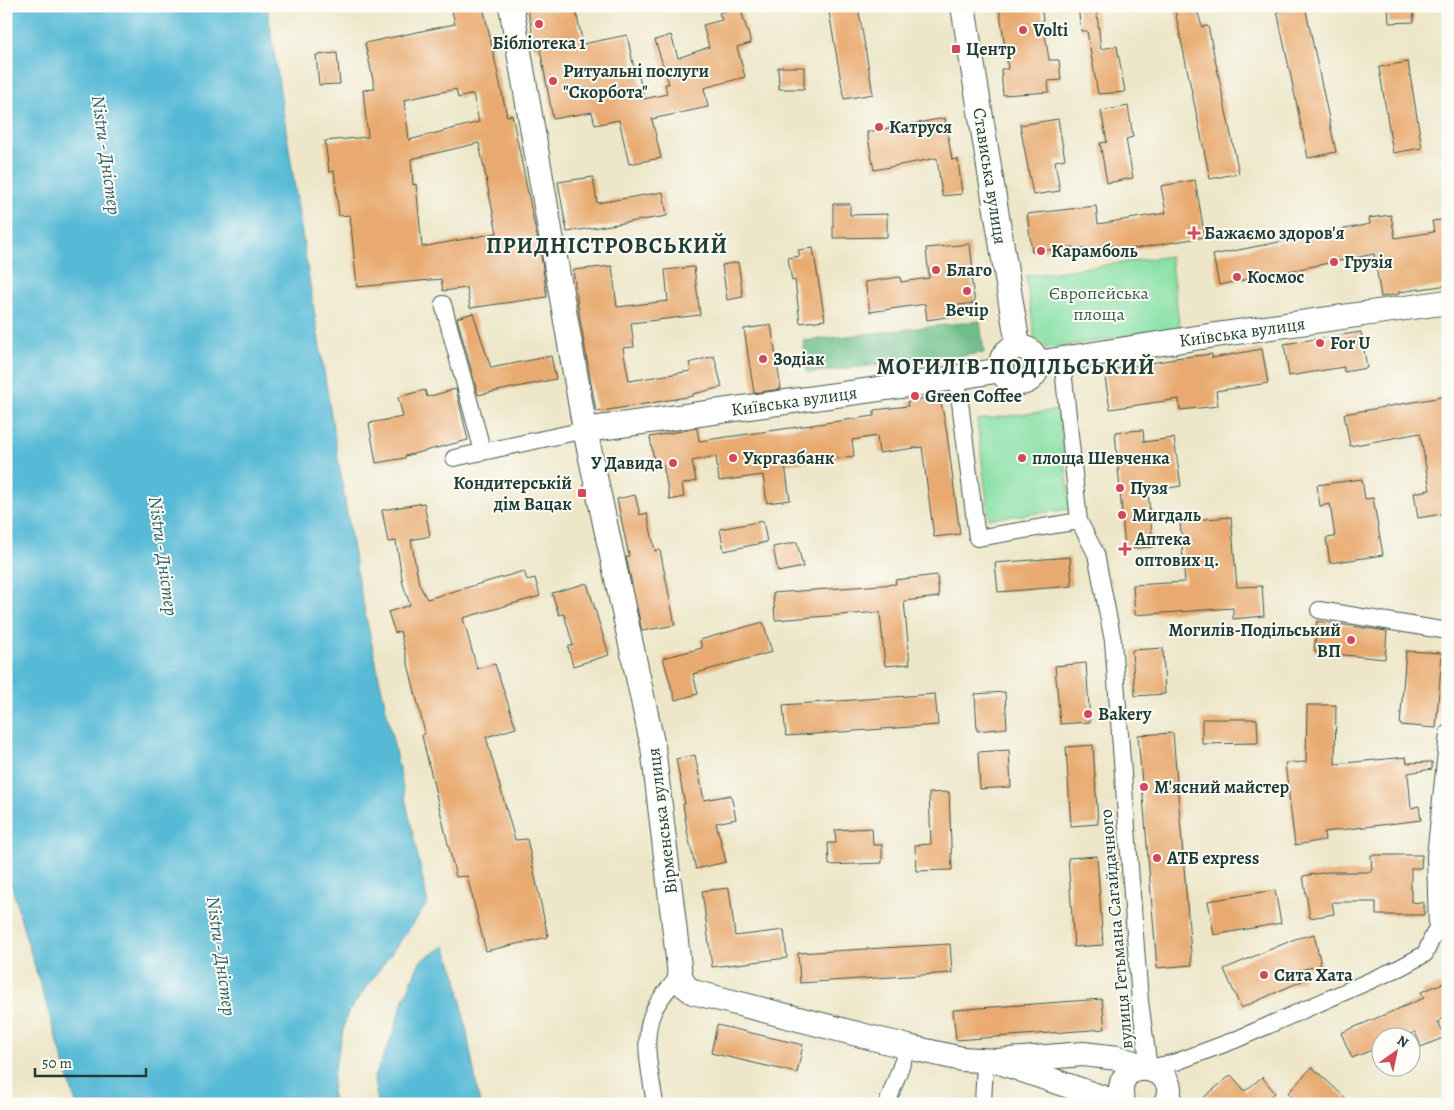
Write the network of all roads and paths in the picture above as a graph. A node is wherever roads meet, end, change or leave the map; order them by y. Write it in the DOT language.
graph roads {
  1 [pos="511,6"];
  2 [pos="963,6"];
  3 [pos="1448,302"];
  4 [pos="443,304"];
  5 [pos="1018,346"];
  6 [pos="1062,359"];
  7 [pos="1038,363"];
  8 [pos="1001,370"];
  9 [pos="956,378"];
  10 [pos="585,430"];
  11 [pos="483,452"];
  12 [pos="454,458"];
  13 [pos="1080,522"];
  14 [pos="1319,610"];
  15 [pos="1448,631"];
  16 [pos="1448,733"];
  17 [pos="680,975"];
  18 [pos="908,1046"];
  19 [pos="991,1061"];
  20 [pos="1149,1068"];
  21 [pos="1166,1094"];
  22 [pos="655,1104"];
  23 [pos="887,1104"];
  24 [pos="983,1104"];
  25 [pos="1122,1104"];
  26 [pos="1182,1104"];
  1 -- 10 [label="main road, Вірменська вулиця"];
  2 -- 5 [label="main road, Стависька вулиця"];
  3 -- 6 [label="main road, Київська вулиця"];
  4 -- 11 [label="street"];
  5 -- 7 [label="main road"];
  5 -- 8 [label="main road"];
  6 -- 7 [label="main road, Київська вулиця"];
  6 -- 13 [label="street, вулиця Гетьмана Сагайдачного"];
  7 -- 8 [label="main road"];
  8 -- 9 [label="main road, Київська вулиця"];
  9 -- 10 [label="main road, Київська вулиця"];
  9 -- 13 [label="street"];
  10 -- 11 [label="street"];
  10 -- 17 [label="main road, Вірменська вулиця"];
  11 -- 12 [label="street"];
  13 -- 20 [label="street, вулиця Гетьмана Сагайдачного"];
  14 -- 15 [label="street"];
  16 -- 20 [label="street, вулиця Гетьмана Сагайдачного"];
  17 -- 18 [label="main road"];
  17 -- 22 [label="street"];
  18 -- 19 [label="main road"];
  18 -- 23 [label="street"];
  19 -- 20 [label="main road"];
  19 -- 24 [label="street"];
  19 -- 25 [label="main road"];
  20 -- 21 [label="main road"];
  20 -- 25 [label="main road"];
  21 -- 26 [label="main road"];
}
